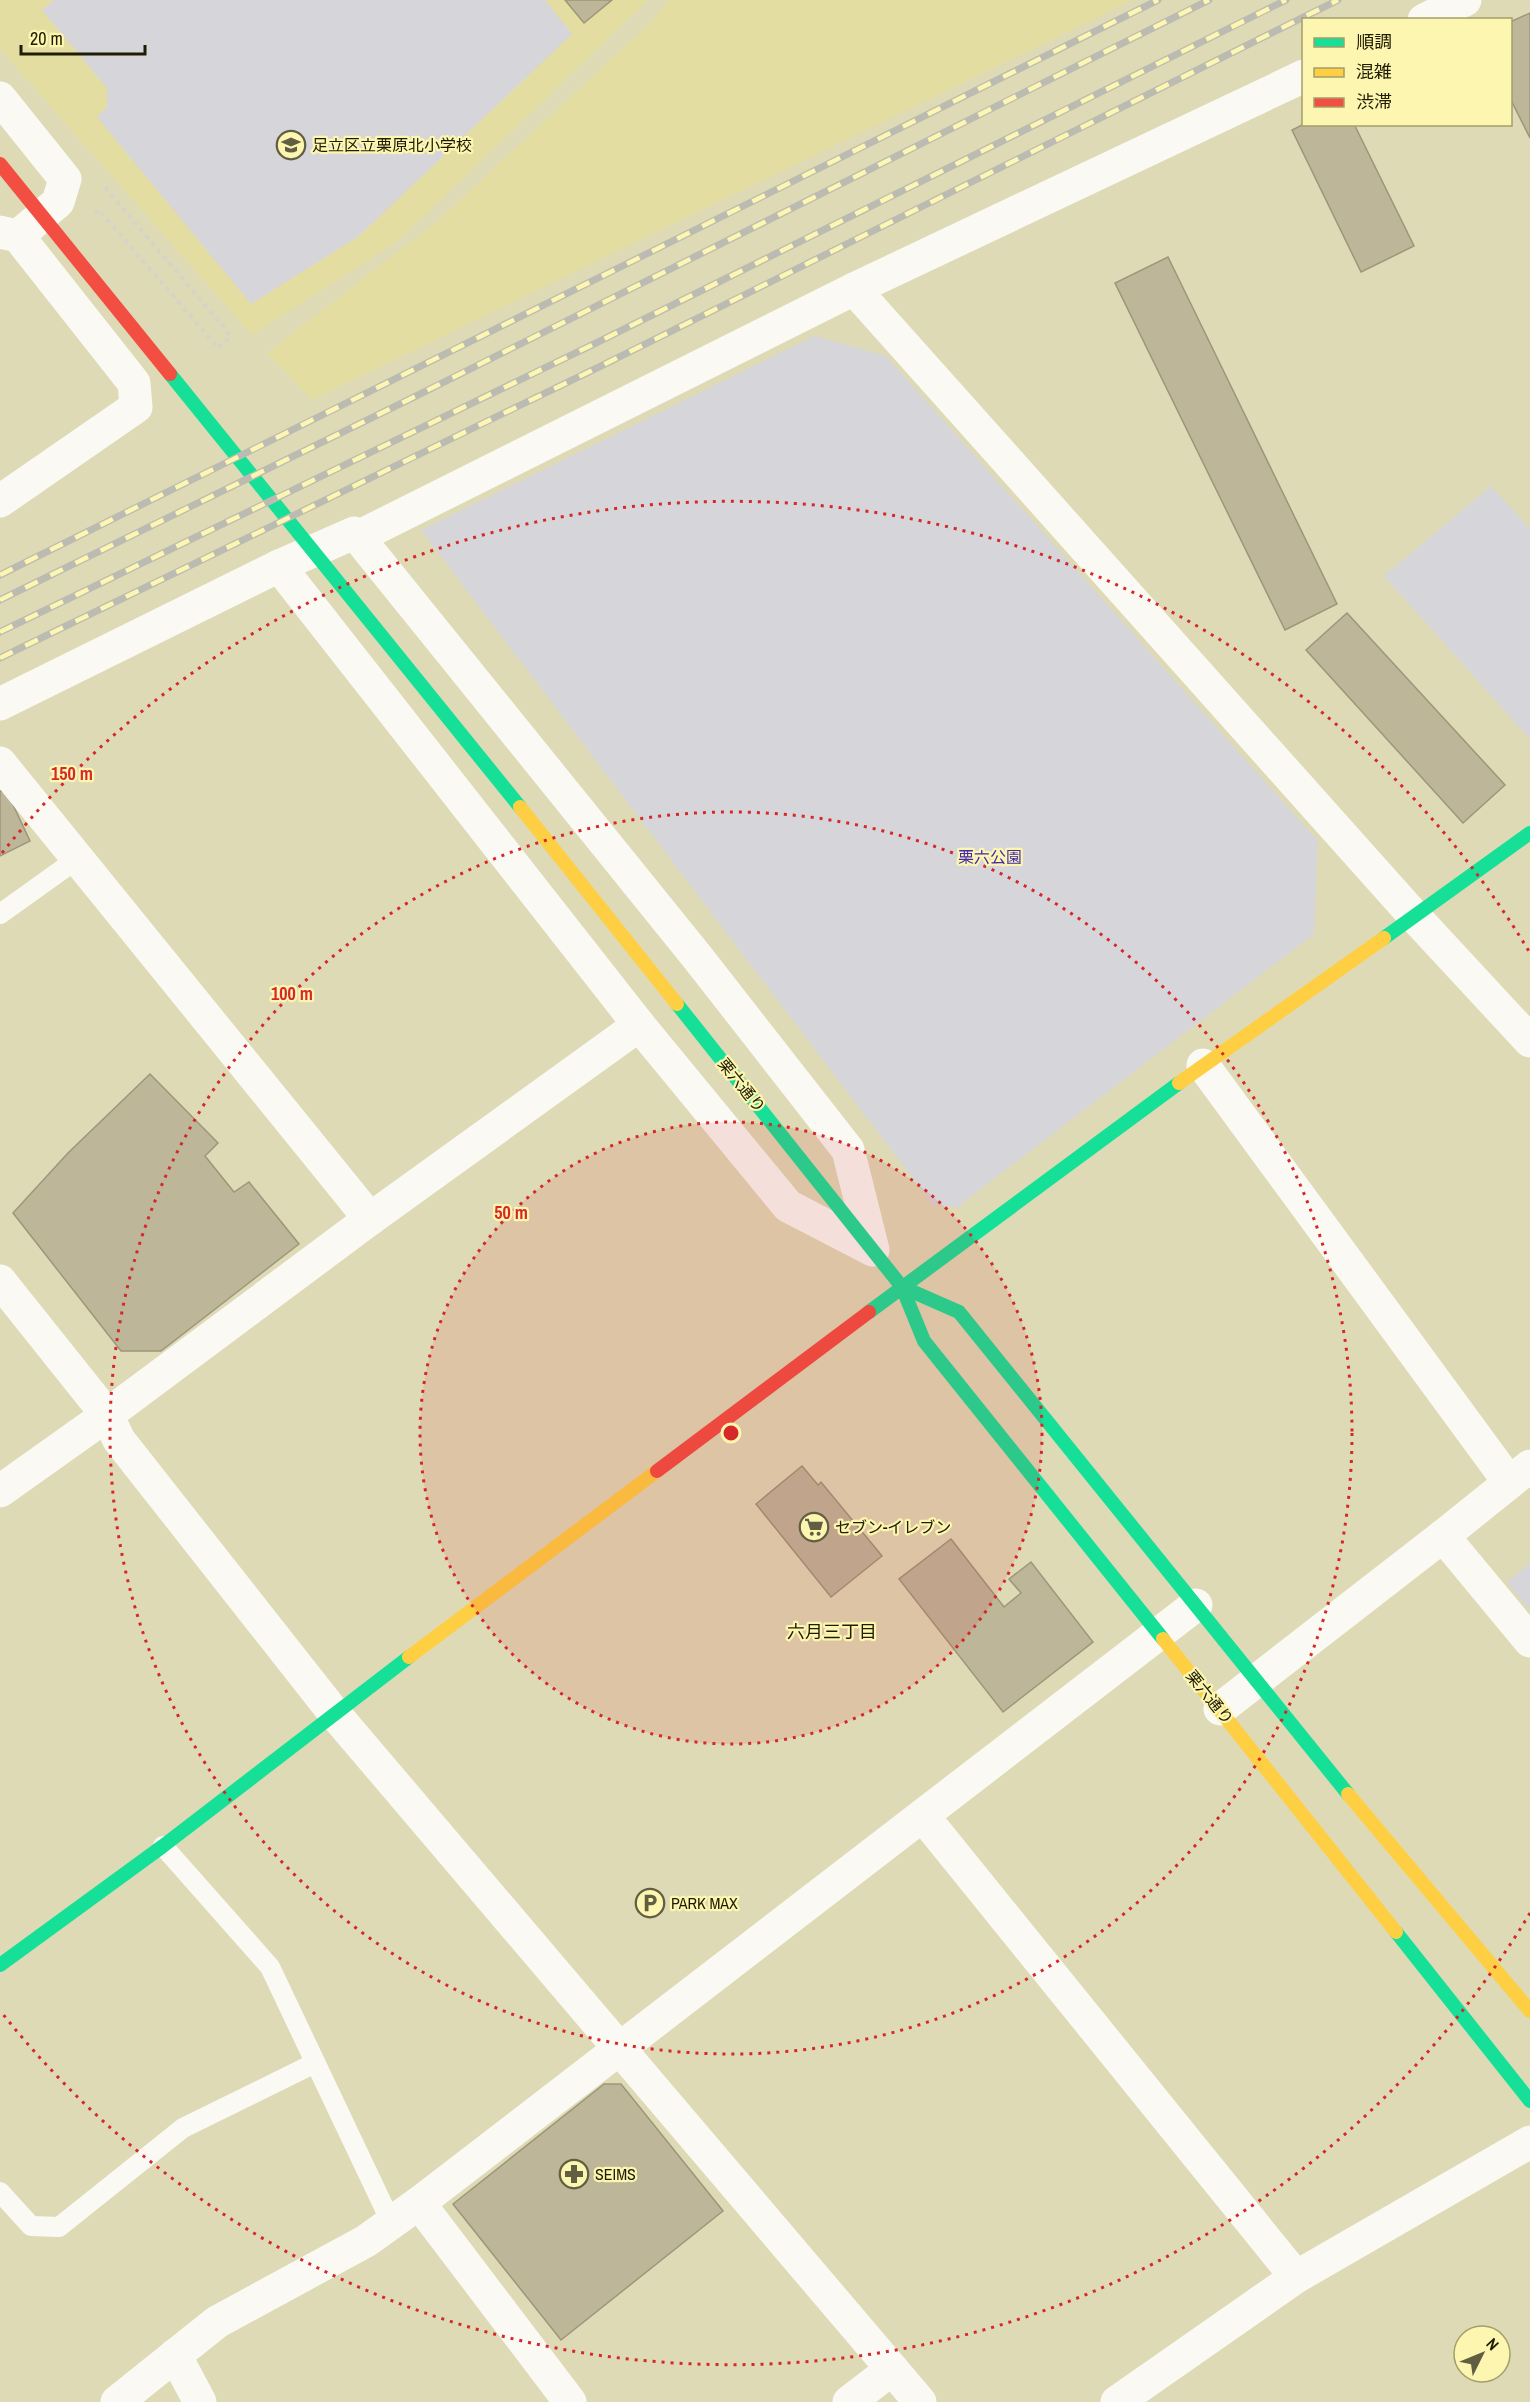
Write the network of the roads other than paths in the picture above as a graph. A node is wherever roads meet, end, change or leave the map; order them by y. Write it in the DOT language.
graph roads {
  1 [pos="1465,0"];
  2 [pos="1428,18"];
  3 [pos="1302,77"];
  4 [pos="0,98"];
  5 [pos="0,164"];
  6 [pos="9,234"];
  7 [pos="855,289"];
  8 [pos="0,501"];
  9 [pos="358,537"];
  10 [pos="279,566"];
  11 [pos="0,704"];
  12 [pos="0,763"];
  13 [pos="1530,833"];
  14 [pos="78,859"];
  15 [pos="0,914"];
  16 [pos="1415,917"];
  17 [pos="639,1025"];
  18 [pos="1530,1041"];
  19 [pos="1203,1065"];
  20 [pos="370,1219"];
  21 [pos="873,1250"];
  22 [pos="0,1281"];
  23 [pos="902,1287"];
  24 [pos="107,1415"];
  25 [pos="1520,1474"];
  26 [pos="0,1491"];
  27 [pos="1443,1536"];
  28 [pos="1196,1605"];
  29 [pos="1158,1634"];
  30 [pos="1530,1641"];
  31 [pos="1257,1681"];
  32 [pos="1220,1710"];
  33 [pos="334,1713"];
  34 [pos="923,1816"];
  35 [pos="163,1846"];
  36 [pos="0,1965"];
  37 [pos="1530,2011"];
  38 [pos="620,2047"];
  39 [pos="315,2063"];
  40 [pos="1530,2101"];
  41 [pos="1530,2142"];
  42 [pos="0,2192"];
  43 [pos="419,2203"];
  44 [pos="391,2222"];
  45 [pos="1296,2277"];
  46 [pos="174,2355"];
  47 [pos="892,2369"];
  48 [pos="117,2402"];
  49 [pos="200,2402"];
  50 [pos="570,2402"];
  51 [pos="849,2402"];
  52 [pos="920,2402"];
  53 [pos="1117,2402"];
  1 -- 2 [label="street"];
  3 -- 7 [label="street"];
  4 -- 6 [label="street"];
  5 -- 21 [label="street, 栗六通り"];
  6 -- 8 [label="street"];
  7 -- 9 [label="street"];
  7 -- 16 [label="street"];
  9 -- 10 [label="street"];
  9 -- 21 [label="street"];
  10 -- 11 [label="street"];
  10 -- 17 [label="street"];
  12 -- 14 [label="street"];
  13 -- 16 [label="street"];
  14 -- 15 [label="lane"];
  14 -- 20 [label="street"];
  16 -- 18 [label="street"];
  16 -- 19 [label="street"];
  17 -- 20 [label="street"];
  17 -- 21 [label="street"];
  19 -- 23 [label="street"];
  19 -- 25 [label="street"];
  20 -- 24 [label="street"];
  21 -- 23 [label="street, 栗六通り"];
  22 -- 24 [label="street"];
  23 -- 28 [label="street, 栗六通り"];
  23 -- 29 [label="street, 栗六通り"];
  23 -- 33 [label="street"];
  24 -- 26 [label="street"];
  24 -- 33 [label="street"];
  25 -- 27 [label="street"];
  27 -- 30 [label="street"];
  27 -- 31 [label="street"];
  28 -- 29 [label="street"];
  28 -- 31 [label="street, 栗六通り"];
  29 -- 32 [label="street, 栗六通り"];
  29 -- 34 [label="street"];
  31 -- 32 [label="street"];
  31 -- 37 [label="street, 栗六通り"];
  32 -- 40 [label="street, 栗六通り"];
  33 -- 35 [label="street"];
  33 -- 38 [label="street"];
  34 -- 38 [label="street"];
  34 -- 45 [label="street"];
  35 -- 36 [label="street"];
  35 -- 39 [label="lane"];
  38 -- 43 [label="street"];
  38 -- 47 [label="street"];
  39 -- 42 [label="lane"];
  39 -- 44 [label="lane"];
  41 -- 45 [label="street"];
  43 -- 44 [label="street"];
  43 -- 50 [label="street"];
  44 -- 46 [label="street"];
  45 -- 53 [label="street"];
  46 -- 48 [label="street"];
  46 -- 49 [label="street"];
  47 -- 51 [label="street"];
  47 -- 52 [label="street"];
}
